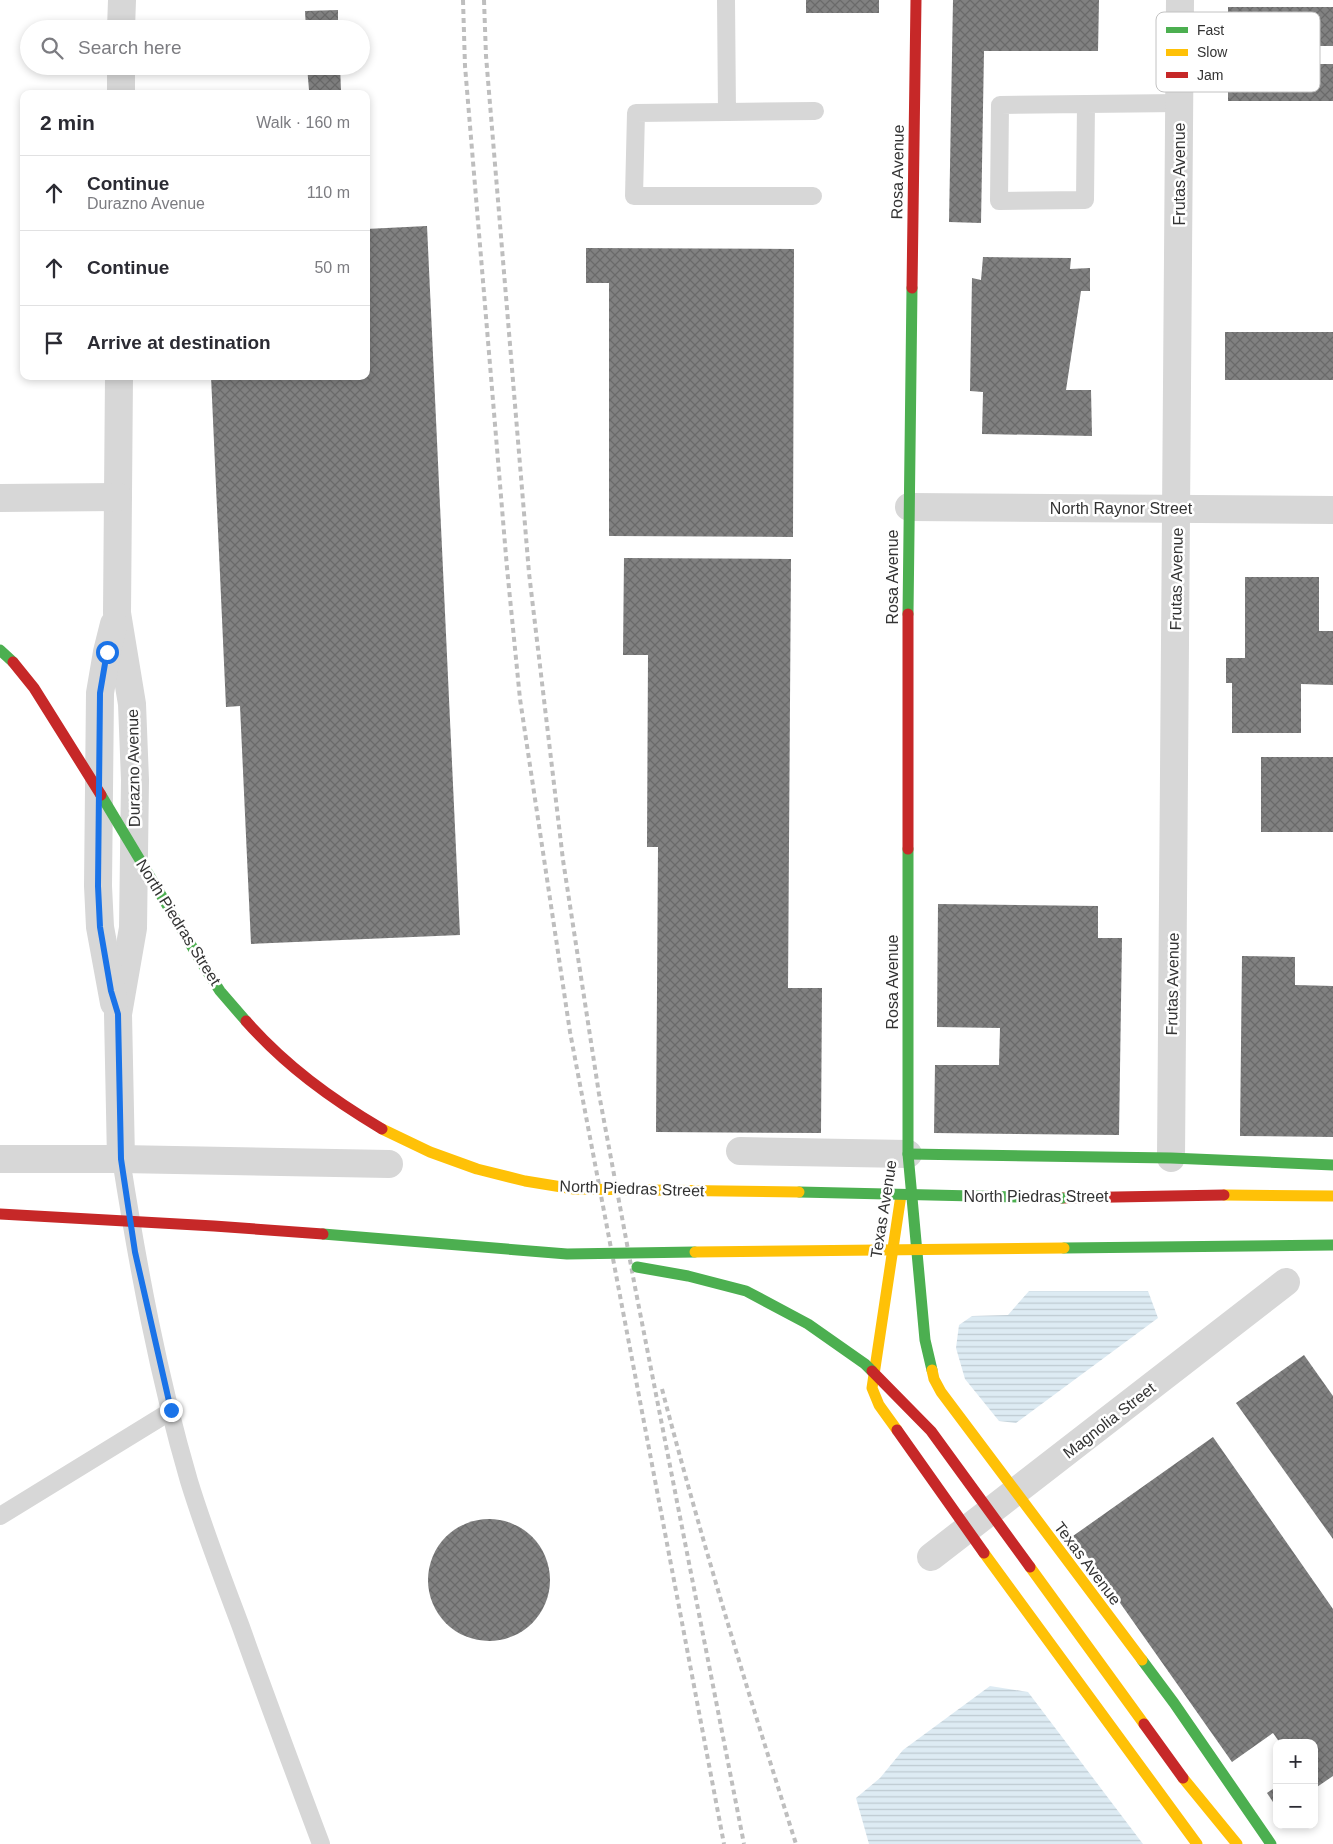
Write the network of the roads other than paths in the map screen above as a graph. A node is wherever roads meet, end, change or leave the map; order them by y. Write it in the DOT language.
graph roads {
  1 [pos="122,0"];
  2 [pos="726,0"];
  3 [pos="916,0"];
  4 [pos="121,20"];
  5 [pos="121,75"];
  6 [pos="121,90"];
  7 [pos="1179,92"];
  8 [pos="1179,103"];
  9 [pos="1086,104"];
  10 [pos="815,111"];
  11 [pos="727,112"];
  12 [pos="813,196"];
  13 [pos="119,380"];
  14 [pos="118,497"];
  15 [pos="0,498"];
  16 [pos="909,507"];
  17 [pos="1177,508"];
  18 [pos="1333,510"];
  19 [pos="117,613"];
  20 [pos="0,650"];
  21 [pos="118,1014"];
  22 [pos="740,1152"];
  23 [pos="908,1154"];
  24 [pos="1171,1158"];
  25 [pos="0,1159"];
  26 [pos="121,1159"];
  27 [pos="389,1164"];
  28 [pos="1333,1165"];
  29 [pos="1333,1196"];
  30 [pos="0,1214"];
  31 [pos="1333,1245"];
  32 [pos="567,1254"];
  33 [pos="1286,1282"];
  34 [pos="171,1410"];
  35 [pos="1015,1492"];
  36 [pos="0,1516"];
  37 [pos="967,1529"];
  38 [pos="931,1557"];
  39 [pos="321,1844"];
  40 [pos="1198,1844"];
  41 [pos="1238,1844"];
  42 [pos="1271,1844"];
  1 -- 4 [label="street"];
  2 -- 11 [label="lane"];
  3 -- 16 [label="main road, Rosa Avenue"];
  5 -- 6 [label="street"];
  7 -- 8 [label="street, Frutas Avenue"];
  8 -- 9 [label="lane"];
  8 -- 17 [label="street, Frutas Avenue"];
  9 -- 9 [label="lane"];
  10 -- 11 [label="lane"];
  11 -- 12 [label="lane"];
  13 -- 14 [label="street, Durazno Avenue"];
  14 -- 15 [label="street"];
  14 -- 19 [label="street, Durazno Avenue"];
  16 -- 17 [label="street, North Raynor Street"];
  16 -- 23 [label="main road, Rosa Avenue"];
  17 -- 18 [label="street, North Raynor Street"];
  17 -- 24 [label="street, Frutas Avenue"];
  19 -- 21 [label="street, Durazno Avenue"];
  19 -- 21 [label="street, Durazno Avenue"];
  20 -- 29 [label="main road, North Piedras Street, bridge"];
  21 -- 26 [label="street, Durazno Avenue"];
  22 -- 23 [label="street"];
  23 -- 24 [label="main road"];
  23 -- 35 [label="main road, Texas Avenue"];
  23 -- 37 [label="main road, Texas Avenue"];
  24 -- 28 [label="main road"];
  25 -- 26 [label="street"];
  26 -- 27 [label="street"];
  26 -- 34 [label="lane"];
  30 -- 32 [label="main road, bridge"];
  31 -- 32 [label="main road, bridge"];
  32 -- 41 [label="main road, bridge"];
  33 -- 35 [label="street, Magnolia Street"];
  34 -- 36 [label="lane"];
  34 -- 39 [label="lane"];
  35 -- 37 [label="street, Magnolia Street"];
  35 -- 42 [label="main road, Texas Avenue"];
  37 -- 38 [label="street, Magnolia Street"];
  37 -- 40 [label="main road, Texas Avenue"];
}
